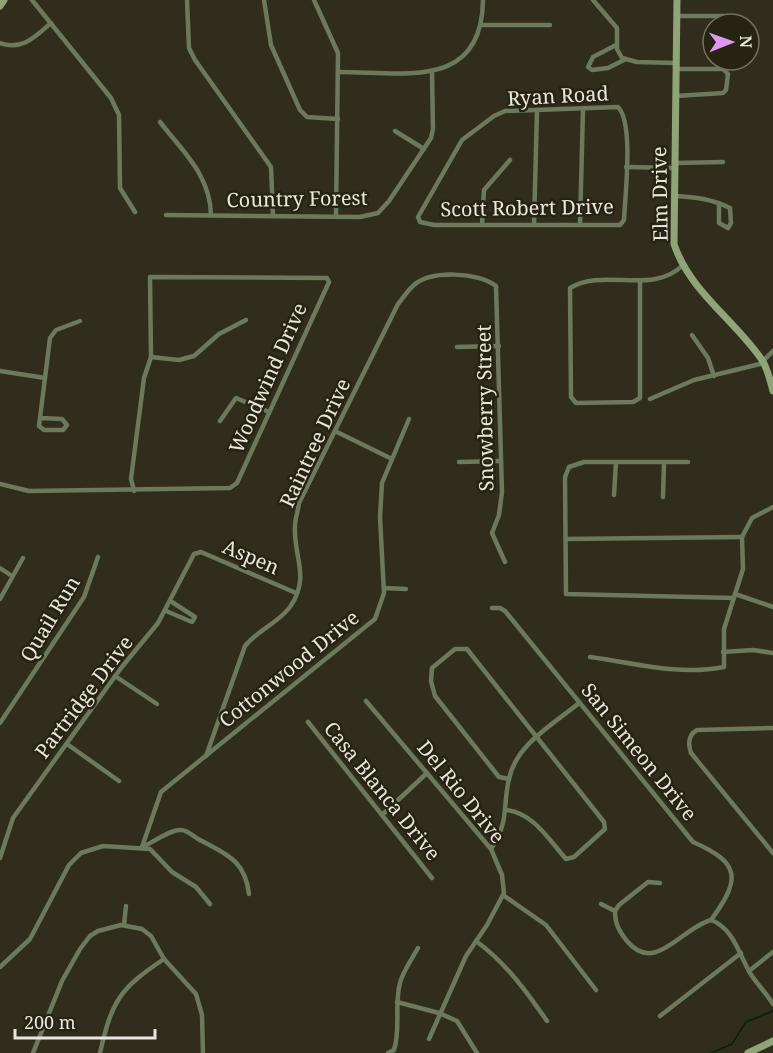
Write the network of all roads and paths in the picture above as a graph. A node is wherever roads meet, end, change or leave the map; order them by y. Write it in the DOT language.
graph roads {
  1 [pos="4,0"];
  2 [pos="32,0"];
  3 [pos="187,0"];
  4 [pos="264,0"];
  5 [pos="314,0"];
  6 [pos="483,0"];
  7 [pos="593,0"];
  8 [pos="677,0"];
  9 [pos="0,6"];
  10 [pos="677,16"];
  11 [pos="701,16"];
  12 [pos="51,23"];
  13 [pos="483,25"];
  14 [pos="550,25"];
  15 [pos="0,44"];
  16 [pos="616,45"];
  17 [pos="626,59"];
  18 [pos="676,66"];
  19 [pos="339,72"];
  20 [pos="432,72"];
  21 [pos="676,96"];
  22 [pos="583,108"];
  23 [pos="537,110"];
  24 [pos="338,119"];
  25 [pos="160,122"];
  26 [pos="395,131"];
  27 [pos="424,149"];
  28 [pos="510,160"];
  29 [pos="723,162"];
  30 [pos="675,166"];
  31 [pos="626,167"];
  32 [pos="674,196"];
  33 [pos="719,203"];
  34 [pos="135,212"];
  35 [pos="166,215"];
  36 [pos="211,215"];
  37 [pos="273,216"];
  38 [pos="336,216"];
  39 [pos="418,217"];
  40 [pos="482,225"];
  41 [pos="534,225"];
  42 [pos="580,225"];
  43 [pos="683,265"];
  44 [pos="639,280"];
  45 [pos="496,286"];
  46 [pos="246,320"];
  47 [pos="80,321"];
  48 [pos="692,335"];
  49 [pos="499,346"];
  50 [pos="457,347"];
  51 [pos="773,351"];
  52 [pos="151,357"];
  53 [pos="762,360"];
  54 [pos="0,371"];
  55 [pos="714,376"];
  56 [pos="45,378"];
  57 [pos="773,391"];
  58 [pos="650,399"];
  59 [pos="269,412"];
  60 [pos="40,418"];
  61 [pos="409,419"];
  62 [pos="220,421"];
  63 [pos="335,431"];
  64 [pos="392,459"];
  65 [pos="501,461"];
  66 [pos="459,462"];
  67 [pos="616,462"];
  68 [pos="664,462"];
  69 [pos="688,462"];
  70 [pos="0,484"];
  71 [pos="134,490"];
  72 [pos="614,495"];
  73 [pos="663,497"];
  74 [pos="773,507"];
  75 [pos="742,537"];
  76 [pos="566,539"];
  77 [pos="194,554"];
  78 [pos="98,557"];
  79 [pos="23,558"];
  80 [pos="505,562"];
  81 [pos="0,568"];
  82 [pos="12,576"];
  83 [pos="384,588"];
  84 [pos="406,589"];
  85 [pos="296,592"];
  86 [pos="735,596"];
  87 [pos="0,598"];
  88 [pos="171,602"];
  89 [pos="773,607"];
  90 [pos="492,608"];
  91 [pos="166,611"];
  92 [pos="723,652"];
  93 [pos="773,653"];
  94 [pos="590,657"];
  95 [pos="116,676"];
  96 [pos="366,700"];
  97 [pos="579,703"];
  98 [pos="157,704"];
  99 [pos="308,722"];
  100 [pos="0,723"];
  101 [pos="773,728"];
  102 [pos="538,737"];
  103 [pos="67,744"];
  104 [pos="206,756"];
  105 [pos="427,773"];
  106 [pos="509,779"];
  107 [pos="119,781"];
  108 [pos="506,810"];
  109 [pos="382,814"];
  110 [pos="142,847"];
  111 [pos="491,849"];
  112 [pos="773,853"];
  113 [pos="0,858"];
  114 [pos="432,878"];
  115 [pos="660,883"];
  116 [pos="249,894"];
  117 [pos="503,895"];
  118 [pos="210,904"];
  119 [pos="601,904"];
  120 [pos="126,906"];
  121 [pos="615,911"];
  122 [pos="711,920"];
  123 [pos="124,925"];
  124 [pos="476,941"];
  125 [pos="418,948"];
  126 [pos="773,952"];
  127 [pos="741,953"];
  128 [pos="164,958"];
  129 [pos="0,967"];
  130 [pos="749,971"];
  131 [pos="596,990"];
  132 [pos="397,1002"];
  133 [pos="773,1004"];
  134 [pos="439,1013"];
  135 [pos="660,1016"];
  136 [pos="547,1021"];
  137 [pos="429,1040"];
  138 [pos="773,1041"];
  139 [pos="33,1053"];
  140 [pos="100,1053"];
  141 [pos="203,1053"];
  142 [pos="388,1053"];
  143 [pos="477,1053"];
  144 [pos="748,1053"];
  1 -- 9 [label="street"];
  2 -- 12 [label="street"];
  3 -- 37 [label="street"];
  4 -- 24 [label="street"];
  5 -- 19 [label="street"];
  6 -- 13 [label="street"];
  7 -- 16 [label="street"];
  8 -- 10 [label="street, Elm Drive"];
  10 -- 11 [label="street"];
  10 -- 18 [label="street, Elm Drive"];
  12 -- 15 [label="street"];
  12 -- 34 [label="street"];
  13 -- 14 [label="street"];
  13 -- 20 [label="street"];
  16 -- 17 [label="street"];
  16 -- 17 [label="street"];
  17 -- 18 [label="street"];
  18 -- 21 [label="street, Elm Drive"];
  18 -- 21 [label="street"];
  19 -- 20 [label="street"];
  19 -- 24 [label="street"];
  20 -- 27 [label="street, Country Forest"];
  21 -- 30 [label="street, Elm Drive"];
  22 -- 23 [label="street, Ryan Road"];
  22 -- 31 [label="street, Ryan Road"];
  22 -- 42 [label="street"];
  23 -- 39 [label="street, Ryan Road"];
  23 -- 41 [label="street"];
  24 -- 38 [label="street"];
  25 -- 36 [label="street"];
  26 -- 27 [label="street"];
  27 -- 38 [label="street, Country Forest"];
  28 -- 40 [label="street"];
  29 -- 30 [label="street"];
  30 -- 31 [label="street"];
  30 -- 32 [label="street, Elm Drive"];
  31 -- 42 [label="street, Scott Robert Drive"];
  32 -- 33 [label="street"];
  32 -- 43 [label="street, Elm Drive"];
  33 -- 33 [label="street"];
  35 -- 36 [label="street, Country Forest"];
  36 -- 37 [label="street, Country Forest"];
  37 -- 38 [label="street, Country Forest"];
  39 -- 40 [label="street, Scott Robert Drive"];
  40 -- 41 [label="street, Scott Robert Drive"];
  41 -- 42 [label="street, Scott Robert Drive"];
  43 -- 44 [label="street"];
  43 -- 53 [label="street, Elm Drive"];
  44 -- 44 [label="street"];
  45 -- 49 [label="street, Snowberry Street"];
  45 -- 63 [label="street, Raintree Drive"];
  46 -- 52 [label="street"];
  47 -- 56 [label="street"];
  48 -- 55 [label="street"];
  49 -- 50 [label="street"];
  49 -- 65 [label="street, Snowberry Street"];
  51 -- 53 [label="street"];
  52 -- 59 [label="street, Woodwind Drive"];
  52 -- 71 [label="street"];
  53 -- 55 [label="street"];
  53 -- 57 [label="street, Elm Drive"];
  54 -- 56 [label="street"];
  55 -- 58 [label="street"];
  56 -- 60 [label="street"];
  59 -- 62 [label="street"];
  59 -- 71 [label="street, Woodwind Drive"];
  60 -- 60 [label="street"];
  61 -- 64 [label="street, Cottonwood Drive"];
  63 -- 64 [label="street"];
  63 -- 85 [label="street, Raintree Drive"];
  64 -- 83 [label="street, Cottonwood Drive"];
  65 -- 66 [label="street"];
  65 -- 80 [label="street, Snowberry Street"];
  67 -- 68 [label="street"];
  67 -- 72 [label="street"];
  67 -- 76 [label="street"];
  68 -- 69 [label="street"];
  68 -- 73 [label="street"];
  70 -- 71 [label="street"];
  74 -- 75 [label="street"];
  75 -- 76 [label="street"];
  75 -- 86 [label="street"];
  76 -- 86 [label="street"];
  77 -- 85 [label="street, Aspen"];
  77 -- 88 [label="street, Partridge Drive"];
  78 -- 100 [label="street, Quail Run"];
  79 -- 82 [label="street"];
  81 -- 82 [label="street"];
  82 -- 87 [label="street"];
  83 -- 84 [label="street"];
  83 -- 104 [label="street, Cottonwood Drive"];
  85 -- 104 [label="street, Raintree Drive"];
  86 -- 89 [label="street"];
  86 -- 92 [label="street"];
  88 -- 91 [label="street, Partridge Drive"];
  88 -- 91 [label="street"];
  90 -- 97 [label="street, San Simeon Drive"];
  91 -- 95 [label="street, Partridge Drive"];
  92 -- 93 [label="street"];
  92 -- 94 [label="street"];
  95 -- 98 [label="street"];
  95 -- 103 [label="street, Partridge Drive"];
  96 -- 105 [label="street, Del Rio Drive"];
  97 -- 102 [label="street"];
  97 -- 122 [label="street, San Simeon Drive"];
  99 -- 109 [label="street, Casa Blanca Drive"];
  101 -- 112 [label="street"];
  102 -- 106 [label="street"];
  102 -- 106 [label="street"];
  102 -- 108 [label="street"];
  103 -- 107 [label="street"];
  103 -- 113 [label="street, Partridge Drive"];
  104 -- 110 [label="street, Cottonwood Drive"];
  105 -- 109 [label="street"];
  105 -- 111 [label="street, Del Rio Drive"];
  106 -- 108 [label="street"];
  108 -- 111 [label="street"];
  109 -- 114 [label="street, Casa Blanca Drive"];
  110 -- 116 [label="street"];
  110 -- 118 [label="street"];
  110 -- 129 [label="street"];
  111 -- 117 [label="street, Del Rio Drive"];
  115 -- 121 [label="street"];
  117 -- 124 [label="street"];
  117 -- 131 [label="street"];
  119 -- 121 [label="street"];
  120 -- 123 [label="street"];
  121 -- 122 [label="street"];
  122 -- 127 [label="street"];
  123 -- 128 [label="street"];
  123 -- 139 [label="street"];
  124 -- 134 [label="street"];
  124 -- 136 [label="street"];
  125 -- 132 [label="street"];
  126 -- 130 [label="street"];
  127 -- 130 [label="street"];
  127 -- 135 [label="street"];
  128 -- 140 [label="street"];
  128 -- 141 [label="street"];
  130 -- 133 [label="street"];
  132 -- 134 [label="street"];
  132 -- 142 [label="street"];
  134 -- 137 [label="street"];
  134 -- 143 [label="street"];
  138 -- 144 [label="street"];
}
